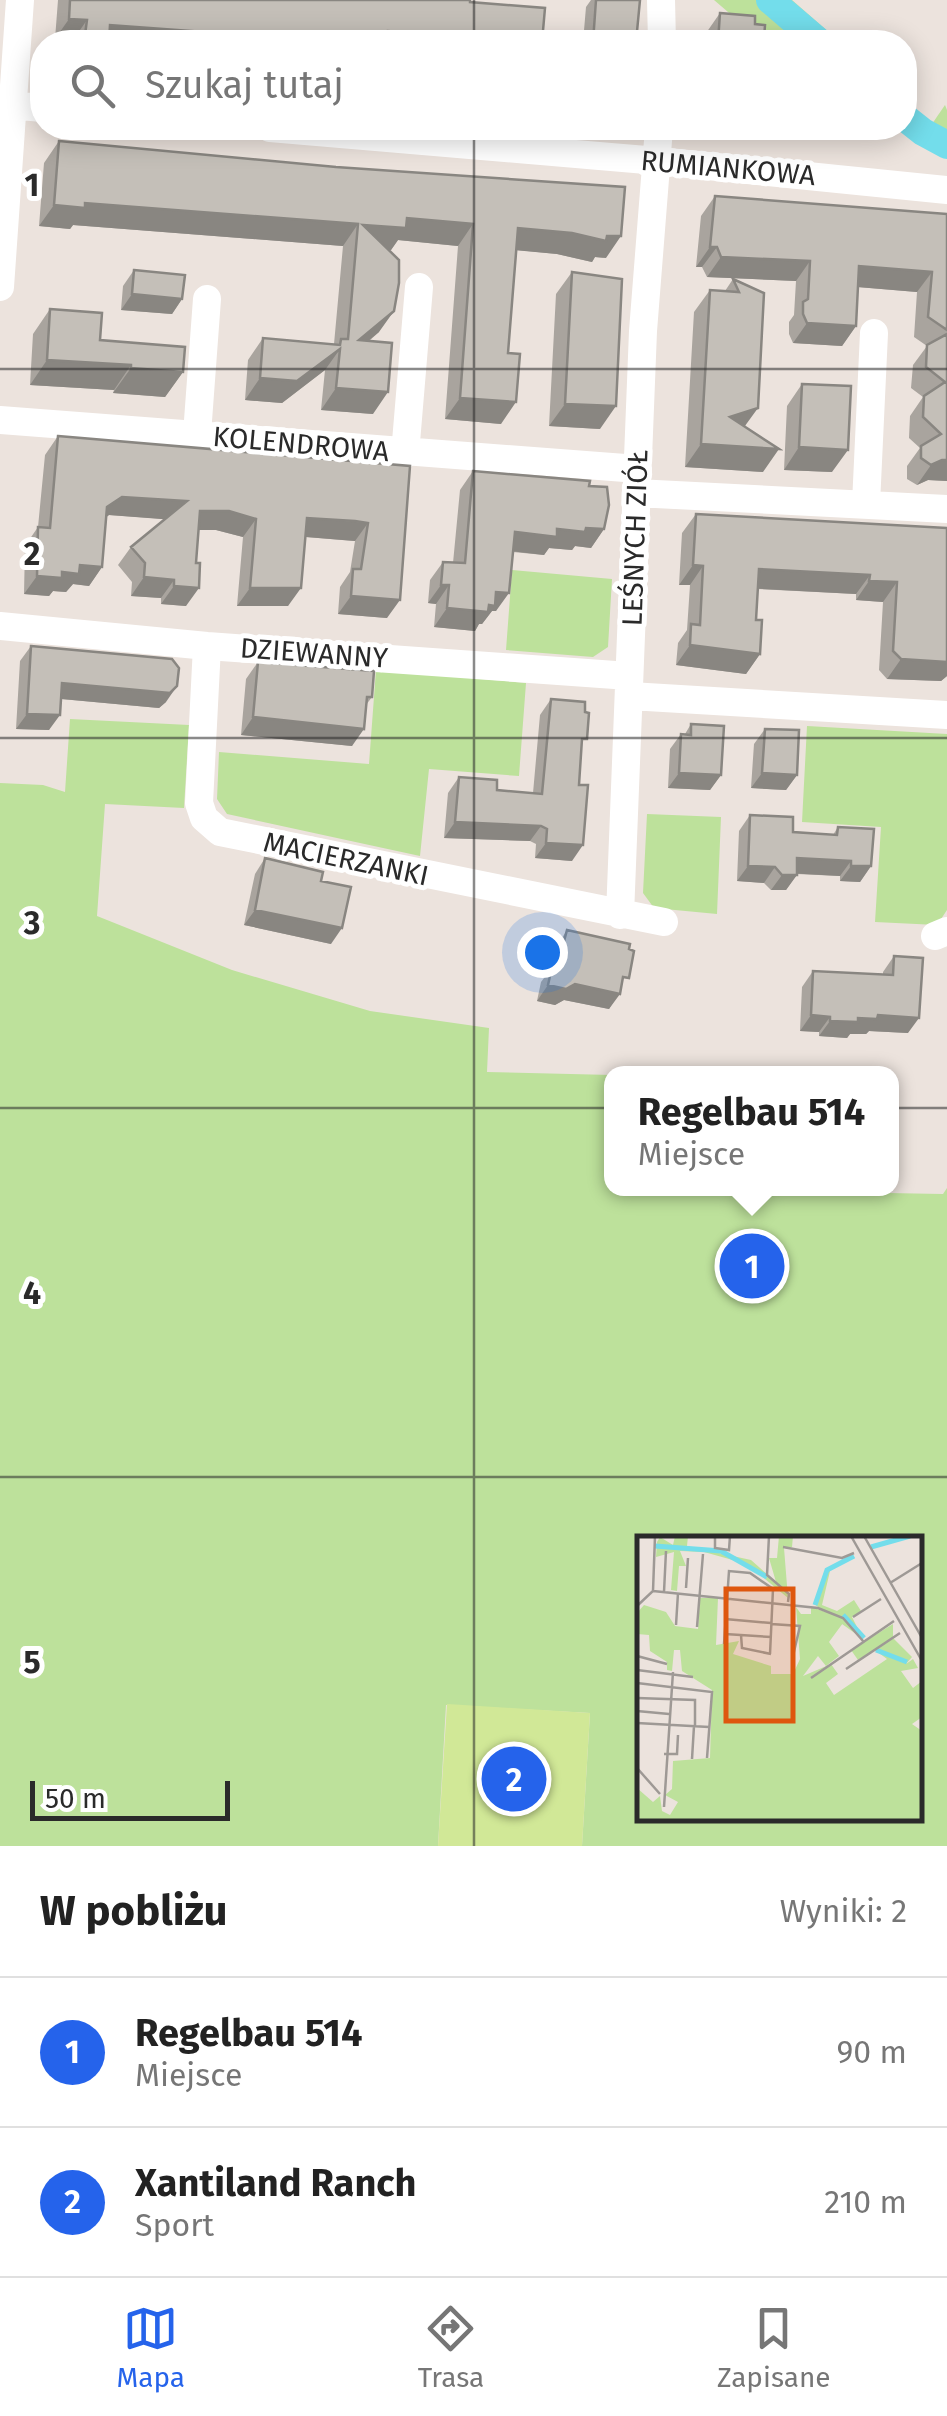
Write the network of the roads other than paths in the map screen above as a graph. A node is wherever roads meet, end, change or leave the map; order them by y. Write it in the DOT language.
graph roads {
  1 [pos="20,0"];
  2 [pos="662,0"];
  3 [pos="662,30"];
  4 [pos="6,105"];
  5 [pos="411,140"];
  6 [pos="659,140"];
  7 [pos="658,161"];
  8 [pos="947,190"];
  9 [pos="0,287"];
  10 [pos="418,287"];
  11 [pos="207,299"];
  12 [pos="874,333"];
  13 [pos="0,420"];
  14 [pos="197,434"];
  15 [pos="405,454"];
  16 [pos="637,481"];
  17 [pos="866,504"];
  18 [pos="947,509"];
  19 [pos="0,626"];
  20 [pos="207,646"];
  21 [pos="630,686"];
  22 [pos="947,715"];
  23 [pos="620,915"];
  24 [pos="664,922"];
  1 -- 4 [label="street"];
  2 -- 3 [label="street"];
  4 -- 9 [label="street"];
  5 -- 7 [label="street, RUMIANKOWA"];
  6 -- 7 [label="street, LEŚNYCH ZIÓŁ"];
  7 -- 8 [label="street, RUMIANKOWA"];
  7 -- 16 [label="street, LEŚNYCH ZIÓŁ"];
  10 -- 15 [label="street, KOLENDROWA"];
  11 -- 14 [label="street, KOLENDROWA"];
  12 -- 17 [label="street"];
  13 -- 14 [label="street, KOLENDROWA"];
  14 -- 15 [label="street, KOLENDROWA"];
  15 -- 16 [label="street, KOLENDROWA"];
  16 -- 17 [label="street, KOLENDROWA"];
  16 -- 21 [label="street, LEŚNYCH ZIÓŁ"];
  17 -- 18 [label="street, KOLENDROWA"];
  19 -- 20 [label="street, DZIEWANNY"];
  20 -- 21 [label="street, DZIEWANNY"];
  20 -- 23 [label="street, MACIERZANKI"];
  21 -- 22 [label="street, DZIEWANNY"];
  21 -- 23 [label="street, LEŚNYCH ZIÓŁ"];
  23 -- 24 [label="street, MACIERZANKI"];
}
